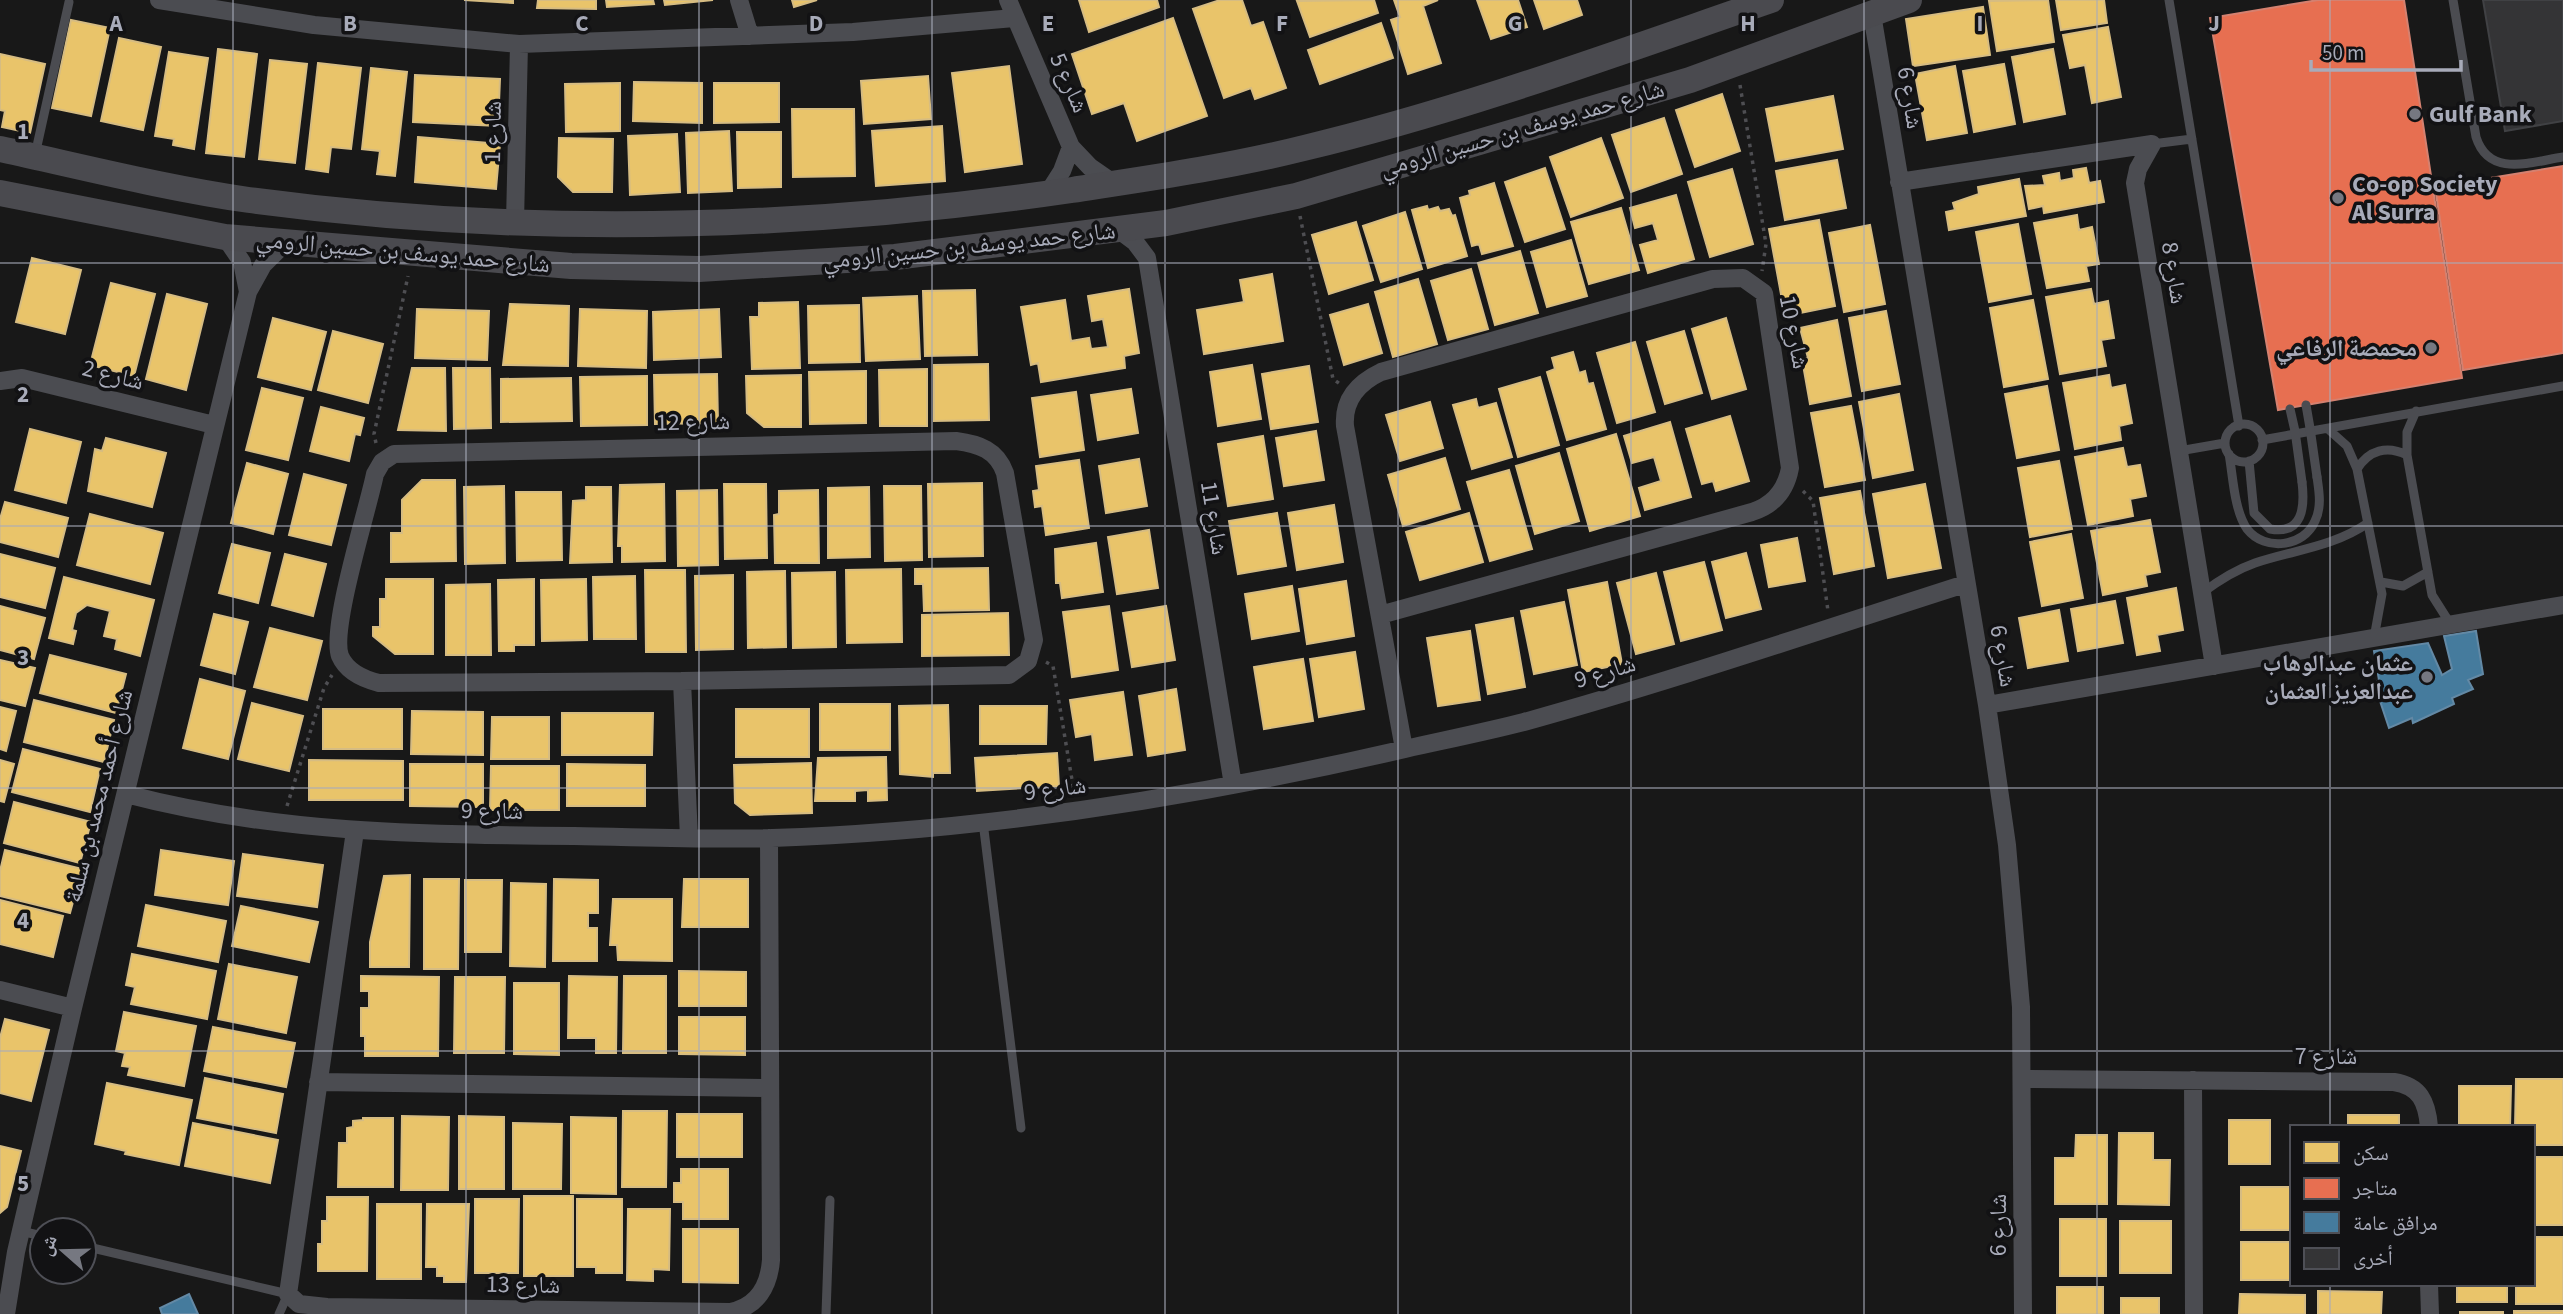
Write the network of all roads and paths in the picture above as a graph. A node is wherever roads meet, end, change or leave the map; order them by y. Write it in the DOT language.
graph roads {
  1 [pos="159,0"];
  2 [pos="738,0"];
  3 [pos="1008,0"];
  4 [pos="1771,0"];
  5 [pos="1909,0"];
  6 [pos="2169,0"];
  7 [pos="2453,0"];
  8 [pos="69,2"];
  9 [pos="1872,14"];
  10 [pos="1014,18"];
  11 [pos="750,36"];
  12 [pos="519,44"];
  13 [pos="1594,61"];
  14 [pos="1737,63"];
  15 [pos="1538,80"];
  16 [pos="1608,104"];
  17 [pos="1542,123"];
  18 [pos="2192,139"];
  19 [pos="2152,144"];
  20 [pos="1071,147"];
  21 [pos="0,149"];
  22 [pos="35,157"];
  23 [pos="2563,157"];
  24 [pos="1899,182"];
  25 [pos="1113,183"];
  26 [pos="0,193"];
  27 [pos="1048,193"];
  28 [pos="1296,195"];
  29 [pos="765,220"];
  30 [pos="515,222"];
  31 [pos="702,223"];
  32 [pos="1166,223"];
  33 [pos="1119,230"];
  34 [pos="225,237"];
  35 [pos="285,243"];
  36 [pos="412,254"];
  37 [pos="1147,258"];
  38 [pos="764,265"];
  39 [pos="699,269"];
  40 [pos="1759,287"];
  41 [pos="248,292"];
  42 [pos="0,381"];
  43 [pos="2563,386"];
  44 [pos="1352,394"];
  45 [pos="2306,405"];
  46 [pos="2290,408"];
  47 [pos="2416,411"];
  48 [pos="214,425"];
  49 [pos="2239,425"];
  50 [pos="2328,429"];
  51 [pos="2262,440"];
  52 [pos="2225,443"];
  53 [pos="2178,451"];
  54 [pos="2229,454"];
  55 [pos="2407,455"];
  56 [pos="2249,461"];
  57 [pos="382,462"];
  58 [pos="2357,469"];
  59 [pos="1788,477"];
  60 [pos="2368,523"];
  61 [pos="2428,572"];
  62 [pos="2381,582"];
  63 [pos="1965,584"];
  64 [pos="2202,593"];
  65 [pos="2563,605"];
  66 [pos="1380,615"];
  67 [pos="2451,625"];
  68 [pos="1830,627"];
  69 [pos="2374,638"];
  70 [pos="1031,655"];
  71 [pos="341,657"];
  72 [pos="2214,666"];
  73 [pos="682,681"];
  74 [pos="1987,705"];
  75 [pos="1404,750"];
  76 [pos="1233,785"];
  77 [pos="125,794"];
  78 [pos="1078,811"];
  79 [pos="983,822"];
  80 [pos="282,825"];
  81 [pos="355,831"];
  82 [pos="689,838"];
  83 [pos="769,838"];
  84 [pos="0,990"];
  85 [pos="73,1008"];
  86 [pos="2022,1079"];
  87 [pos="2193,1080"];
  88 [pos="318,1082"];
  89 [pos="770,1088"];
  90 [pos="2429,1125"];
  91 [pos="1021,1128"];
  92 [pos="830,1200"];
  93 [pos="21,1231"];
  94 [pos="28,1233"];
  95 [pos="98,1249"];
  96 [pos="8,1250"];
  97 [pos="2430,1286"];
  98 [pos="288,1294"];
  99 [pos="6,1314"];
  100 [pos="279,1314"];
  101 [pos="827,1314"];
  102 [pos="2023,1314"];
  103 [pos="2194,1314"];
  104 [pos="2430,1314"];
  1 -- 12 [label="street"];
  2 -- 11 [label="street"];
  3 -- 10 [label="street, شارع 5"];
  4 -- 13 [label="street, شارع حمد يوسف بن حسين الرومي"];
  5 -- 9 [label="street, شارع حمد يوسف بن حسين الرومي"];
  6 -- 18 [label="lane"];
  7 -- 23 [label="lane"];
  8 -- 22 [label="lane"];
  9 -- 14 [label="street, شارع حمد يوسف بن حسين الرومي"];
  9 -- 24 [label="street, شارع 6"];
  10 -- 11 [label="street"];
  10 -- 20 [label="street, شارع 5"];
  11 -- 12 [label="street"];
  12 -- 30 [label="street, شارع 1"];
  13 -- 15 [label="street, شارع حمد يوسف بن حسين الرومي"];
  13 -- 16 [label="street"];
  14 -- 16 [label="street, شارع حمد يوسف بن حسين الرومي"];
  14 -- 40 [label="path"];
  15 -- 17 [label="street"];
  15 -- 25 [label="street, شارع حمد يوسف بن حسين الرومي"];
  16 -- 17 [label="street, شارع حمد يوسف بن حسين الرومي"];
  17 -- 28 [label="street, شارع حمد يوسف بن حسين الرومي"];
  18 -- 19 [label="lane"];
  18 -- 49 [label="lane"];
  19 -- 24 [label="street"];
  19 -- 53 [label="street, شارع 8"];
  20 -- 25 [label="street, شارع 5"];
  20 -- 27 [label="street, شارع 5"];
  21 -- 22 [label="street, شارع حمد يوسف بن حسين الرومي"];
  22 -- 30 [label="street, شارع حمد يوسف بن حسين الرومي"];
  24 -- 63 [label="street, شارع 6"];
  25 -- 27 [label="street, شارع حمد يوسف بن حسين الرومي"];
  26 -- 34 [label="street, شارع حمد يوسف بن حسين الرومي"];
  27 -- 29 [label="street, شارع حمد يوسف بن حسين الرومي"];
  28 -- 32 [label="street, شارع حمد يوسف بن حسين الرومي"];
  28 -- 44 [label="path"];
  29 -- 31 [label="street, شارع حمد يوسف بن حسين الرومي"];
  29 -- 38 [label="street"];
  30 -- 31 [label="street, شارع حمد يوسف بن حسين الرومي"];
  31 -- 39 [label="street"];
  32 -- 33 [label="street, شارع حمد يوسف بن حسين الرومي"];
  32 -- 37 [label="street"];
  33 -- 37 [label="street"];
  33 -- 38 [label="street, شارع حمد يوسف بن حسين الرومي"];
  34 -- 35 [label="street, شارع حمد يوسف بن حسين الرومي"];
  34 -- 41 [label="street, شارع أحمد محمد بن سلمة"];
  35 -- 36 [label="street, شارع حمد يوسف بن حسين الرومي"];
  35 -- 41 [label="street, شارع أحمد محمد بن سلمة"];
  36 -- 39 [label="street, شارع حمد يوسف بن حسين الرومي"];
  36 -- 57 [label="path"];
  37 -- 76 [label="street, شارع 11"];
  38 -- 39 [label="street, شارع حمد يوسف بن حسين الرومي"];
  40 -- 44 [label="street, شارع 10"];
  40 -- 59 [label="street, شارع 10"];
  41 -- 48 [label="street, شارع أحمد محمد بن سلمة"];
  42 -- 48 [label="street, شارع 2"];
  43 -- 47 [label="lane"];
  44 -- 66 [label="street"];
  45 -- 54 [label="lane, bridge"];
  46 -- 56 [label="lane, bridge"];
  47 -- 50 [label="lane"];
  47 -- 55 [label="lane"];
  48 -- 77 [label="street, شارع أحمد محمد بن سلمة"];
  49 -- 51 [label="lane"];
  49 -- 52 [label="lane"];
  50 -- 51 [label="lane"];
  50 -- 58 [label="lane"];
  51 -- 56 [label="lane"];
  52 -- 53 [label="lane"];
  52 -- 54 [label="lane"];
  53 -- 64 [label="street, شارع 8"];
  54 -- 56 [label="lane"];
  55 -- 58 [label="lane"];
  55 -- 61 [label="lane"];
  57 -- 70 [label="street, شارع 12"];
  57 -- 71 [label="street"];
  58 -- 60 [label="lane"];
  59 -- 66 [label="street"];
  59 -- 68 [label="path"];
  60 -- 62 [label="lane"];
  60 -- 64 [label="lane"];
  61 -- 62 [label="lane"];
  61 -- 67 [label="lane"];
  62 -- 69 [label="lane"];
  63 -- 68 [label="street, شارع 9"];
  63 -- 74 [label="street, شارع 6"];
  64 -- 72 [label="street, شارع 8"];
  65 -- 67 [label="street"];
  66 -- 75 [label="street"];
  67 -- 69 [label="street"];
  68 -- 75 [label="street, شارع 9"];
  69 -- 72 [label="street"];
  70 -- 73 [label="street"];
  70 -- 78 [label="path"];
  71 -- 73 [label="street"];
  71 -- 80 [label="path"];
  72 -- 74 [label="street"];
  73 -- 82 [label="street"];
  74 -- 86 [label="street, شارع 6"];
  75 -- 76 [label="street, شارع 9"];
  76 -- 78 [label="street, شارع 9"];
  77 -- 80 [label="street, شارع 9"];
  77 -- 85 [label="street, شارع أحمد محمد بن سلمة"];
  78 -- 79 [label="street, شارع 9"];
  79 -- 83 [label="street, شارع 9"];
  79 -- 91 [label="lane"];
  80 -- 81 [label="street, شارع 9"];
  81 -- 82 [label="street, شارع 9"];
  81 -- 88 [label="street"];
  82 -- 83 [label="street, شارع 9"];
  83 -- 89 [label="street, شارع 13"];
  84 -- 85 [label="street"];
  85 -- 93 [label="street, شارع أحمد محمد بن سلمة"];
  86 -- 87 [label="street, شارع 7"];
  86 -- 102 [label="street, شارع 6"];
  87 -- 90 [label="street, شارع 7"];
  87 -- 103 [label="street"];
  88 -- 89 [label="street"];
  88 -- 98 [label="street"];
  89 -- 98 [label="street, شارع 13"];
  92 -- 101 [label="lane"];
  93 -- 94 [label="lane"];
  93 -- 96 [label="street, شارع أحمد محمد بن سلمة"];
  95 -- 98 [label="lane"];
  96 -- 99 [label="street, شارع أحمد محمد بن سلمة"];
  97 -- 104 [label="street"];
  98 -- 100 [label="lane"];
}
